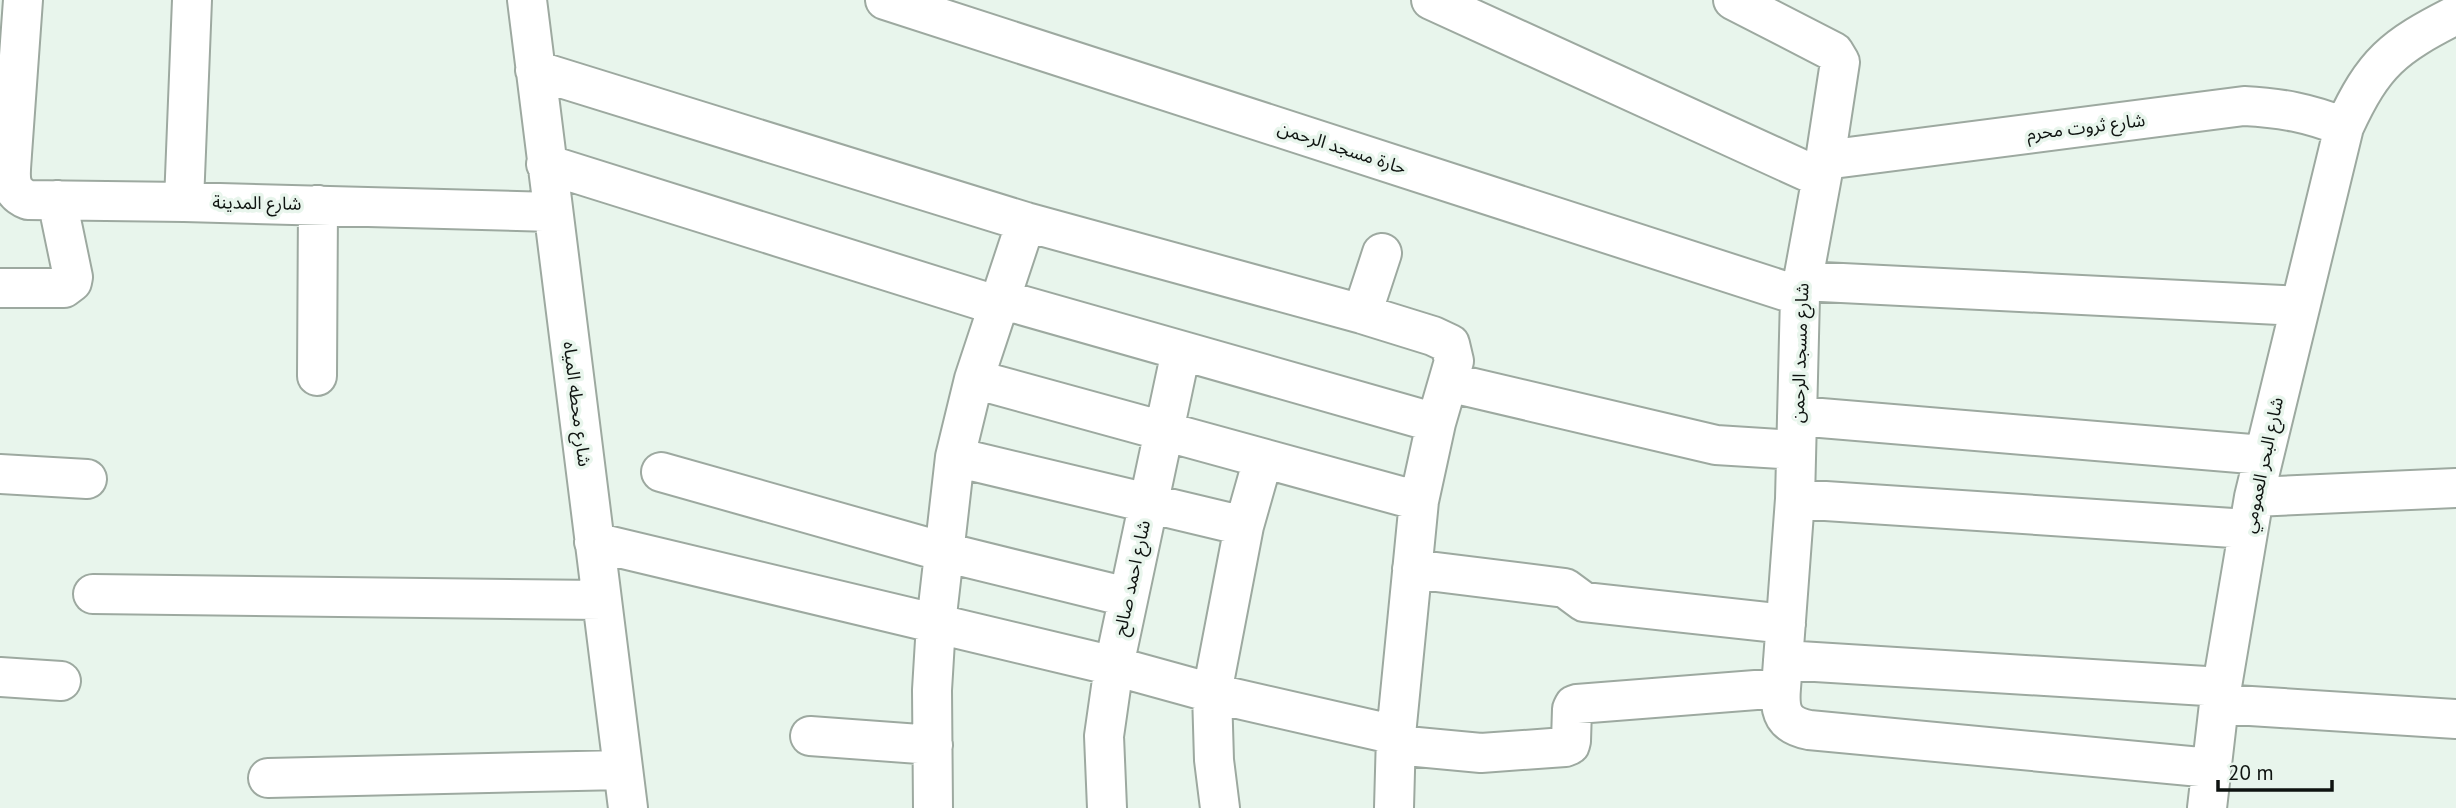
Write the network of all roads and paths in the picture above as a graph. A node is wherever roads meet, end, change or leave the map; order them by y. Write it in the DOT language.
graph roads {
  1 [pos="23,0"];
  2 [pos="192,0"];
  3 [pos="527,0"];
  4 [pos="885,0"];
  5 [pos="1431,0"];
  6 [pos="1733,0"];
  7 [pos="2456,15"];
  8 [pos="535,70"];
  9 [pos="2344,127"];
  10 [pos="6,154"];
  11 [pos="546,164"];
  12 [pos="1823,169"];
  13 [pos="57,200"];
  14 [pos="184,202"];
  15 [pos="318,205"];
  16 [pos="552,212"];
  17 [pos="1026,222"];
  18 [pos="1382,253"];
  19 [pos="0,288"];
  20 [pos="1801,288"];
  21 [pos="999,302"];
  22 [pos="2300,306"];
  23 [pos="1362,314"];
  24 [pos="1181,351"];
  25 [pos="317,376"];
  26 [pos="974,379"];
  27 [pos="1448,382"];
  28 [pos="1436,423"];
  29 [pos="1163,433"];
  30 [pos="1797,433"];
  31 [pos="2263,455"];
  32 [pos="955,457"];
  33 [pos="1263,459"];
  34 [pos="661,472"];
  35 [pos="0,474"];
  36 [pos="87,479"];
  37 [pos="2455,486"];
  38 [pos="1795,499"];
  39 [pos="1419,501"];
  40 [pos="1147,503"];
  41 [pos="2251,513"];
  42 [pos="1244,526"];
  43 [pos="594,542"];
  44 [pos="944,552"];
  45 [pos="1412,569"];
  46 [pos="93,594"];
  47 [pos="1127,597"];
  48 [pos="601,600"];
  49 [pos="936,624"];
  50 [pos="1783,657"];
  51 [pos="1114,666"];
  52 [pos="0,677"];
  53 [pos="61,681"];
  54 [pos="1212,693"];
  55 [pos="2220,695"];
  56 [pos="2456,719"];
  57 [pos="810,736"];
  58 [pos="1396,740"];
  59 [pos="933,745"];
  60 [pos="2211,768"];
  61 [pos="623,770"];
  62 [pos="268,778"];
  63 [pos="628,808"];
  64 [pos="933,808"];
  65 [pos="1107,808"];
  66 [pos="1220,808"];
  67 [pos="1394,808"];
  68 [pos="2207,808"];
  1 -- 10 [label="street"];
  2 -- 14 [label="street"];
  3 -- 8 [label="street, شارع محطه المياه"];
  4 -- 20 [label="street, حارة مسجد الرحمن"];
  5 -- 12 [label="street"];
  6 -- 12 [label="street, شارع مسجد الرحمن"];
  7 -- 9 [label="street, شارع البحر العمومي"];
  8 -- 11 [label="street, شارع محطه المياه"];
  8 -- 17 [label="street"];
  9 -- 12 [label="street, شارع ثروت محرم"];
  9 -- 22 [label="street, شارع البحر العمومي"];
  10 -- 13 [label="street, شارع المدينة"];
  11 -- 16 [label="street, شارع محطه المياه"];
  11 -- 21 [label="street"];
  12 -- 20 [label="street, شارع مسجد الرحمن"];
  13 -- 14 [label="street, شارع المدينة"];
  13 -- 19 [label="street"];
  14 -- 15 [label="street, شارع المدينة"];
  15 -- 16 [label="street, شارع المدينة"];
  15 -- 25 [label="street"];
  16 -- 43 [label="street, شارع محطه المياه"];
  17 -- 21 [label="street"];
  17 -- 23 [label="street"];
  18 -- 23 [label="street"];
  20 -- 22 [label="street, حارة مسجد الرحمن"];
  20 -- 30 [label="street, شارع مسجد الرحمن"];
  21 -- 24 [label="street"];
  21 -- 26 [label="street"];
  22 -- 31 [label="street, شارع البحر العمومي"];
  23 -- 27 [label="street"];
  24 -- 28 [label="street"];
  24 -- 29 [label="street, شارع احمد صالح"];
  26 -- 29 [label="street"];
  26 -- 32 [label="street"];
  27 -- 28 [label="street"];
  27 -- 30 [label="street"];
  28 -- 39 [label="street"];
  29 -- 33 [label="street"];
  29 -- 40 [label="street, شارع احمد صالح"];
  30 -- 31 [label="street"];
  30 -- 38 [label="street, شارع مسجد الرحمن"];
  31 -- 41 [label="street, شارع البحر العمومي"];
  32 -- 40 [label="street"];
  32 -- 44 [label="street"];
  33 -- 39 [label="street"];
  33 -- 42 [label="street"];
  34 -- 44 [label="street"];
  35 -- 36 [label="street"];
  37 -- 41 [label="street"];
  38 -- 41 [label="street"];
  38 -- 50 [label="street, شارع مسجد الرحمن"];
  39 -- 45 [label="street"];
  40 -- 42 [label="street"];
  40 -- 47 [label="street, شارع احمد صالح"];
  41 -- 55 [label="street, شارع البحر العمومي"];
  42 -- 54 [label="street"];
  43 -- 48 [label="street, شارع محطه المياه"];
  43 -- 49 [label="street"];
  44 -- 47 [label="street"];
  44 -- 49 [label="street"];
  45 -- 50 [label="street"];
  45 -- 58 [label="street"];
  46 -- 48 [label="street"];
  47 -- 51 [label="street, شارع احمد صالح"];
  48 -- 61 [label="street, شارع محطه المياه"];
  49 -- 51 [label="street"];
  49 -- 59 [label="street"];
  50 -- 55 [label="street"];
  50 -- 58 [label="street"];
  50 -- 60 [label="street, شارع مسجد الرحمن"];
  51 -- 54 [label="street"];
  51 -- 65 [label="street, شارع احمد صالح"];
  52 -- 53 [label="street"];
  54 -- 58 [label="street"];
  54 -- 66 [label="street"];
  55 -- 56 [label="street"];
  55 -- 60 [label="street, شارع البحر العمومي"];
  57 -- 59 [label="street"];
  58 -- 67 [label="street"];
  59 -- 64 [label="street"];
  60 -- 68 [label="street, شارع البحر العمومي"];
  61 -- 62 [label="street"];
  61 -- 63 [label="street, شارع محطه المياه"];
}
